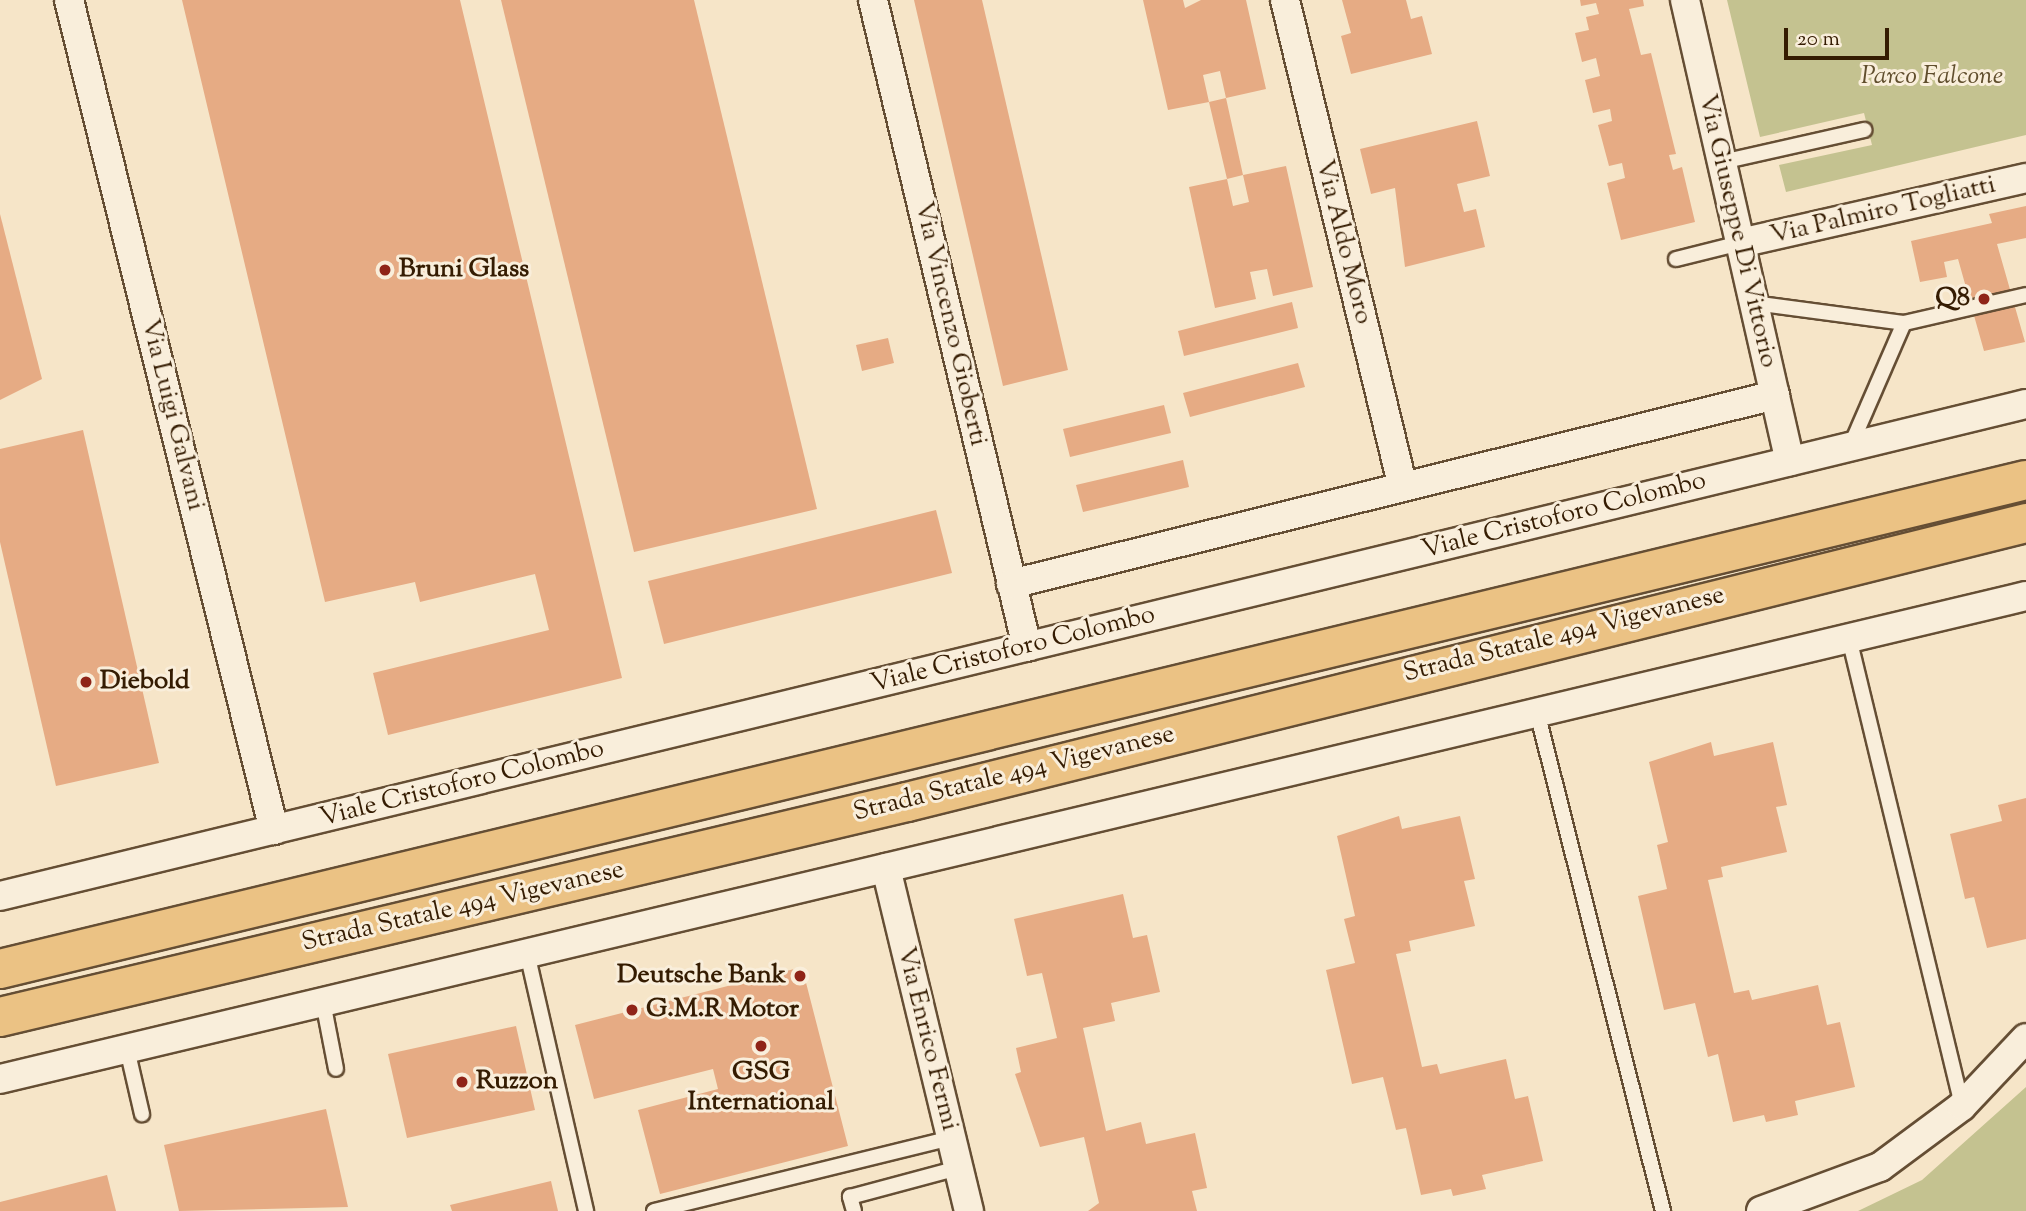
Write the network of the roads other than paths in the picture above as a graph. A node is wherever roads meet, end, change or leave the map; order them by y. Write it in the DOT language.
graph roads {
  1 [pos="69,0"];
  2 [pos="873,0"];
  3 [pos="1285,0"];
  4 [pos="1685,0"];
  5 [pos="1864,130"];
  6 [pos="1722,162"];
  7 [pos="2026,178"];
  8 [pos="1741,243"];
  9 [pos="1676,259"];
  10 [pos="2026,295"];
  11 [pos="1754,303"];
  12 [pos="1904,323"];
  13 [pos="1775,395"];
  14 [pos="2026,404"];
  15 [pos="1850,447"];
  16 [pos="1790,461"];
  17 [pos="2026,480"];
  18 [pos="1402,485"];
  19 [pos="2018,527"];
  20 [pos="1011,584"];
  21 [pos="2026,596"];
  22 [pos="1849,638"];
  23 [pos="1027,647"];
  24 [pos="1537,712"];
  25 [pos="274,830"];
  26 [pos="886,867"];
  27 [pos="0,897"];
  28 [pos="527,953"];
  29 [pos="0,969"];
  30 [pos="323,1002"];
  31 [pos="0,1017"];
  32 [pos="2026,1038"];
  33 [pos="127,1049"];
  34 [pos="336,1069"];
  35 [pos="0,1079"];
  36 [pos="1962,1106"];
  37 [pos="142,1114"];
  38 [pos="951,1138"];
  39 [pos="958,1168"];
  40 [pos="586,1211"];
  41 [pos="654,1211"];
  42 [pos="854,1211"];
  43 [pos="969,1211"];
  44 [pos="1663,1211"];
  45 [pos="1761,1211"];
  1 -- 25 [label="street, Via Luigi Galvani"];
  2 -- 20 [label="street, Via Vincenzo Gioberti"];
  3 -- 18 [label="street, Via Aldo Moro"];
  4 -- 6 [label="street, Via Giuseppe Di Vittorio"];
  5 -- 6 [label="lane"];
  6 -- 8 [label="street, Via Giuseppe Di Vittorio"];
  7 -- 8 [label="street, Via Palmiro Togliatti"];
  8 -- 9 [label="lane"];
  8 -- 11 [label="street, Via Giuseppe Di Vittorio"];
  10 -- 12 [label="lane"];
  11 -- 12 [label="lane"];
  11 -- 13 [label="street, Via Giuseppe Di Vittorio"];
  12 -- 15 [label="lane"];
  13 -- 16 [label="street, Via Giuseppe Di Vittorio"];
  13 -- 18 [label="street"];
  14 -- 15 [label="street, Viale Cristoforo Colombo"];
  15 -- 16 [label="street, Viale Cristoforo Colombo"];
  16 -- 23 [label="street, Viale Cristoforo Colombo"];
  17 -- 29 [label="main road, Strada Statale 494 Vigevanese"];
  18 -- 20 [label="street"];
  19 -- 31 [label="main road, Strada Statale 494 Vigevanese"];
  20 -- 23 [label="street, Via Vincenzo Gioberti"];
  21 -- 22 [label="street"];
  22 -- 24 [label="street"];
  22 -- 36 [label="lane"];
  23 -- 25 [label="street, Viale Cristoforo Colombo"];
  24 -- 26 [label="street"];
  24 -- 44 [label="lane"];
  25 -- 27 [label="street, Viale Cristoforo Colombo"];
  26 -- 28 [label="street"];
  26 -- 38 [label="street, Via Enrico Fermi"];
  28 -- 30 [label="street"];
  28 -- 40 [label="lane"];
  30 -- 33 [label="street"];
  30 -- 34 [label="lane"];
  32 -- 36 [label="street"];
  33 -- 35 [label="street"];
  33 -- 37 [label="lane"];
  36 -- 45 [label="street"];
  38 -- 39 [label="street, Via Enrico Fermi"];
  38 -- 41 [label="lane"];
  39 -- 42 [label="lane"];
  39 -- 43 [label="street, Via Enrico Fermi"];
}
